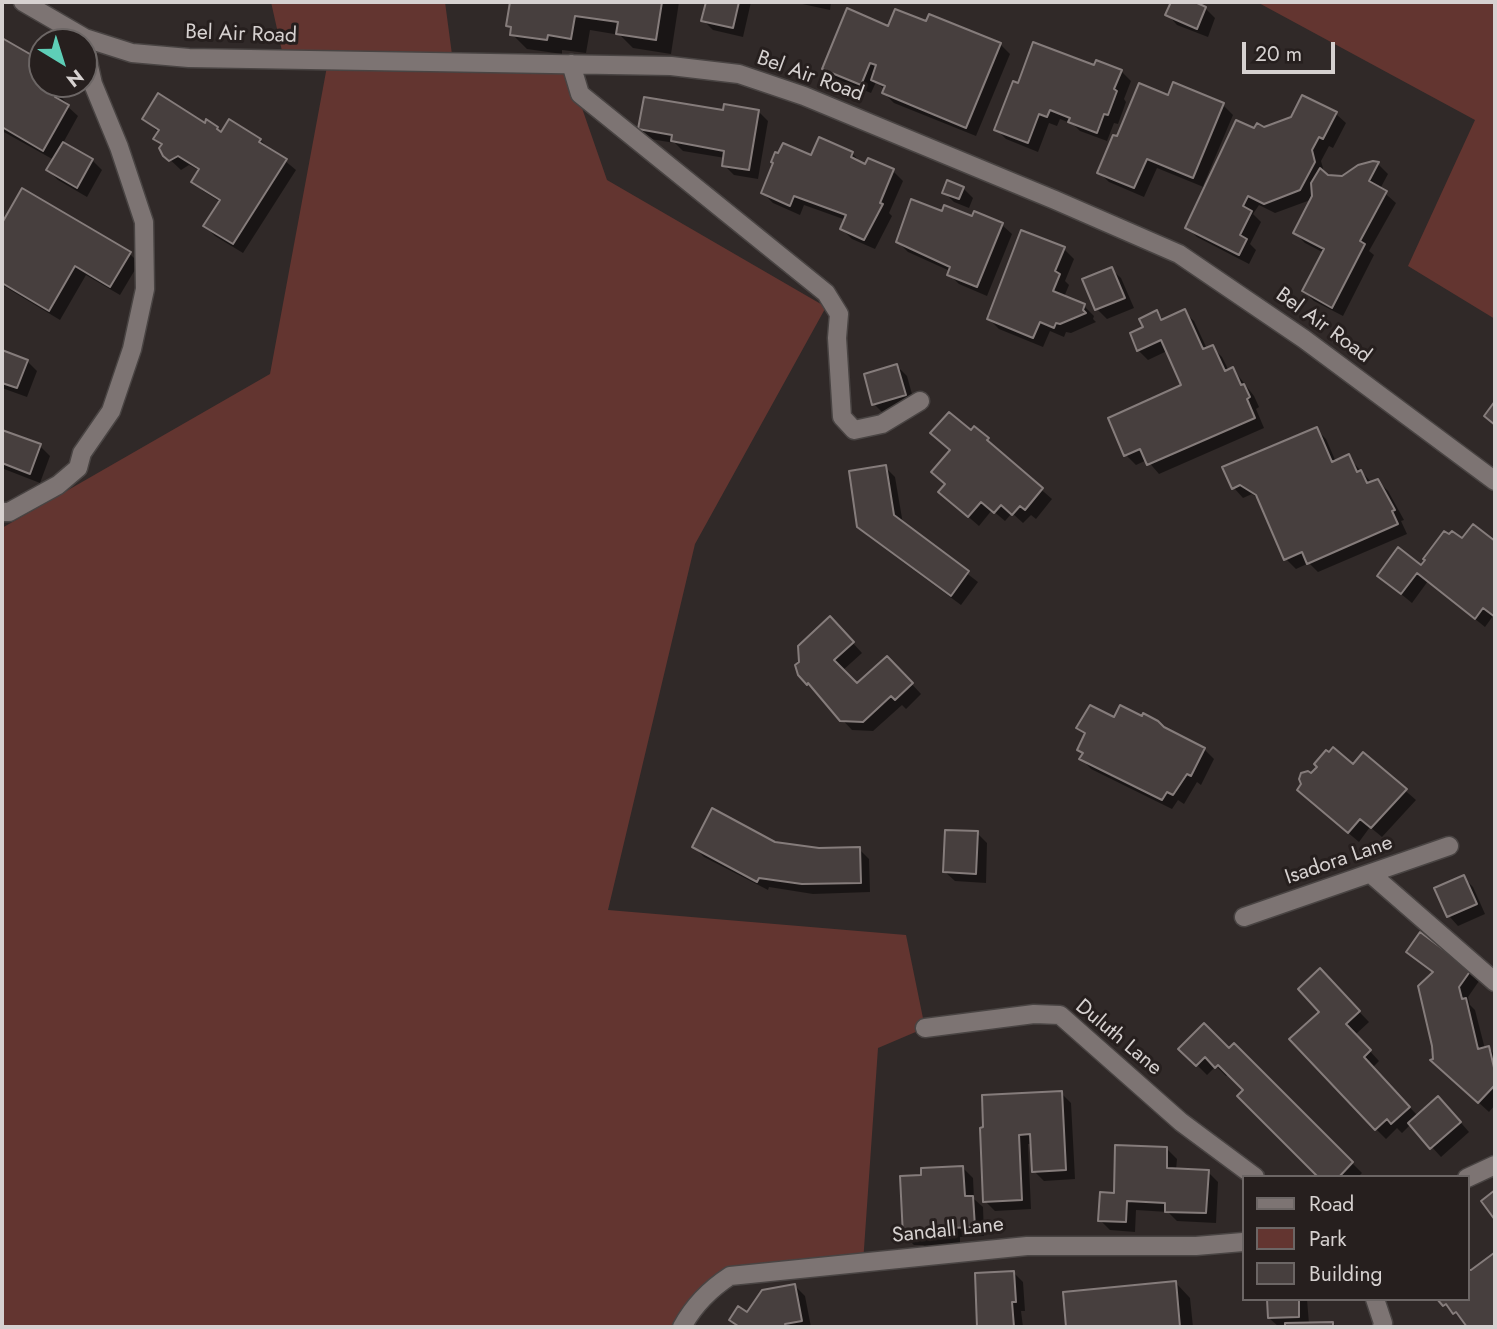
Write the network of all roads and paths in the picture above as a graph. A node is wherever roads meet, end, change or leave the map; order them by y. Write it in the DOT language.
graph roads {
  1 [pos="23,2"];
  2 [pos="63,28"];
  3 [pos="98,44"];
  4 [pos="571,64"];
  5 [pos="98,96"];
  6 [pos="920,401"];
  7 [pos="1495,481"];
  8 [pos="2,512"];
  9 [pos="1449,846"];
  10 [pos="1371,874"];
  11 [pos="1244,917"];
  12 [pos="1495,982"];
  13 [pos="925,1028"];
  14 [pos="1495,1166"];
  15 [pos="1252,1175"];
  16 [pos="1469,1177"];
  17 [pos="1242,1242"];
  18 [pos="1376,1301"];
  19 [pos="682,1327"];
  20 [pos="1382,1327"];
  1 -- 2 [label="street, Bel Air Road"];
  3 -- 4 [label="street, Bel Air Road"];
  4 -- 6 [label="street"];
  4 -- 7 [label="street, Bel Air Road"];
  5 -- 8 [label="street"];
  9 -- 10 [label="street, Isadora Lane"];
  10 -- 11 [label="street, Isadora Lane"];
  10 -- 12 [label="street"];
  13 -- 15 [label="street, Duluth Lane"];
  14 -- 16 [label="street"];
  17 -- 19 [label="street, Sandall Lane"];
  18 -- 20 [label="street"];
}
